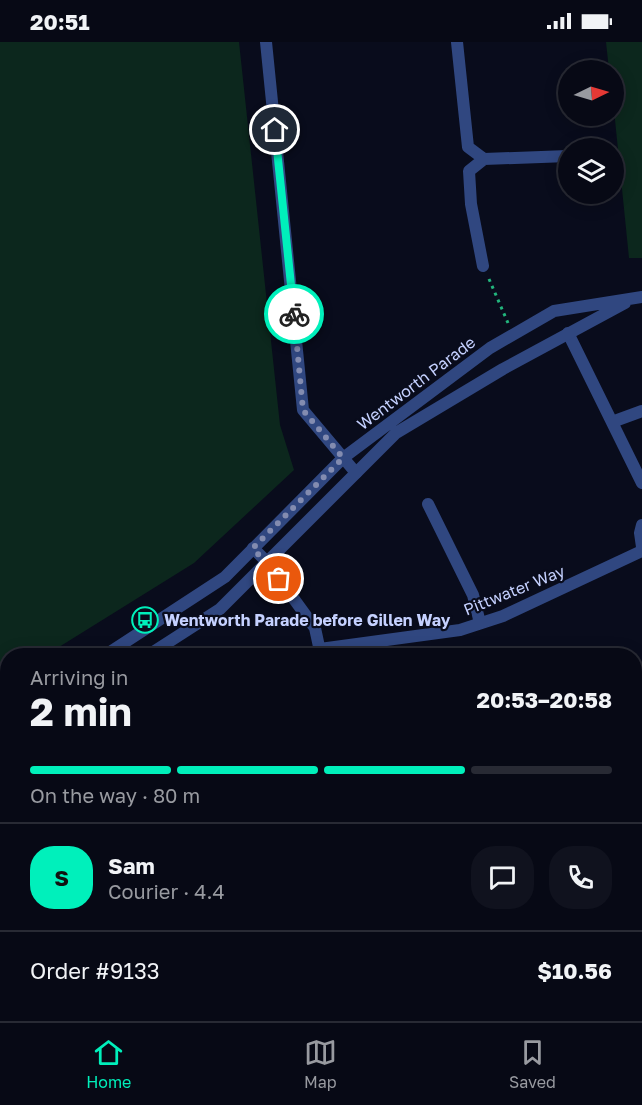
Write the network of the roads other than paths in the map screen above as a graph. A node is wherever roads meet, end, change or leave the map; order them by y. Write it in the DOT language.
graph roads {
  1 [pos="266,42"];
  2 [pos="458,42"];
  3 [pos="558,156"];
  4 [pos="484,159"];
  5 [pos="483,267"];
  6 [pos="638,298"];
  7 [pos="568,333"];
  8 [pos="642,411"];
  9 [pos="612,422"];
  10 [pos="343,458"];
  11 [pos="356,473"];
  12 [pos="642,483"];
  13 [pos="429,504"];
  14 [pos="642,525"];
  15 [pos="253,548"];
  16 [pos="642,549"];
  17 [pos="267,562"];
  18 [pos="480,623"];
  19 [pos="116,648"];
  20 [pos="159,648"];
  21 [pos="319,648"];
  22 [pos="345,648"];
  1 -- 10 [label="street"];
  2 -- 4 [label="street"];
  3 -- 4 [label="street"];
  4 -- 5 [label="street"];
  6 -- 7 [label="street, Wentworth Parade"];
  6 -- 10 [label="street, Wentworth Parade"];
  7 -- 9 [label="street"];
  7 -- 11 [label="street, Wentworth Parade"];
  8 -- 9 [label="street"];
  9 -- 12 [label="street"];
  10 -- 11 [label="street"];
  10 -- 15 [label="street, Wentworth Parade"];
  11 -- 17 [label="street, Wentworth Parade"];
  13 -- 18 [label="street"];
  14 -- 16 [label="street"];
  15 -- 17 [label="street"];
  15 -- 19 [label="street, Wentworth Parade"];
  16 -- 18 [label="street, Pittwater Way"];
  17 -- 20 [label="street, Wentworth Parade"];
  17 -- 21 [label="street"];
  18 -- 22 [label="street, Pittwater Way"];
}
